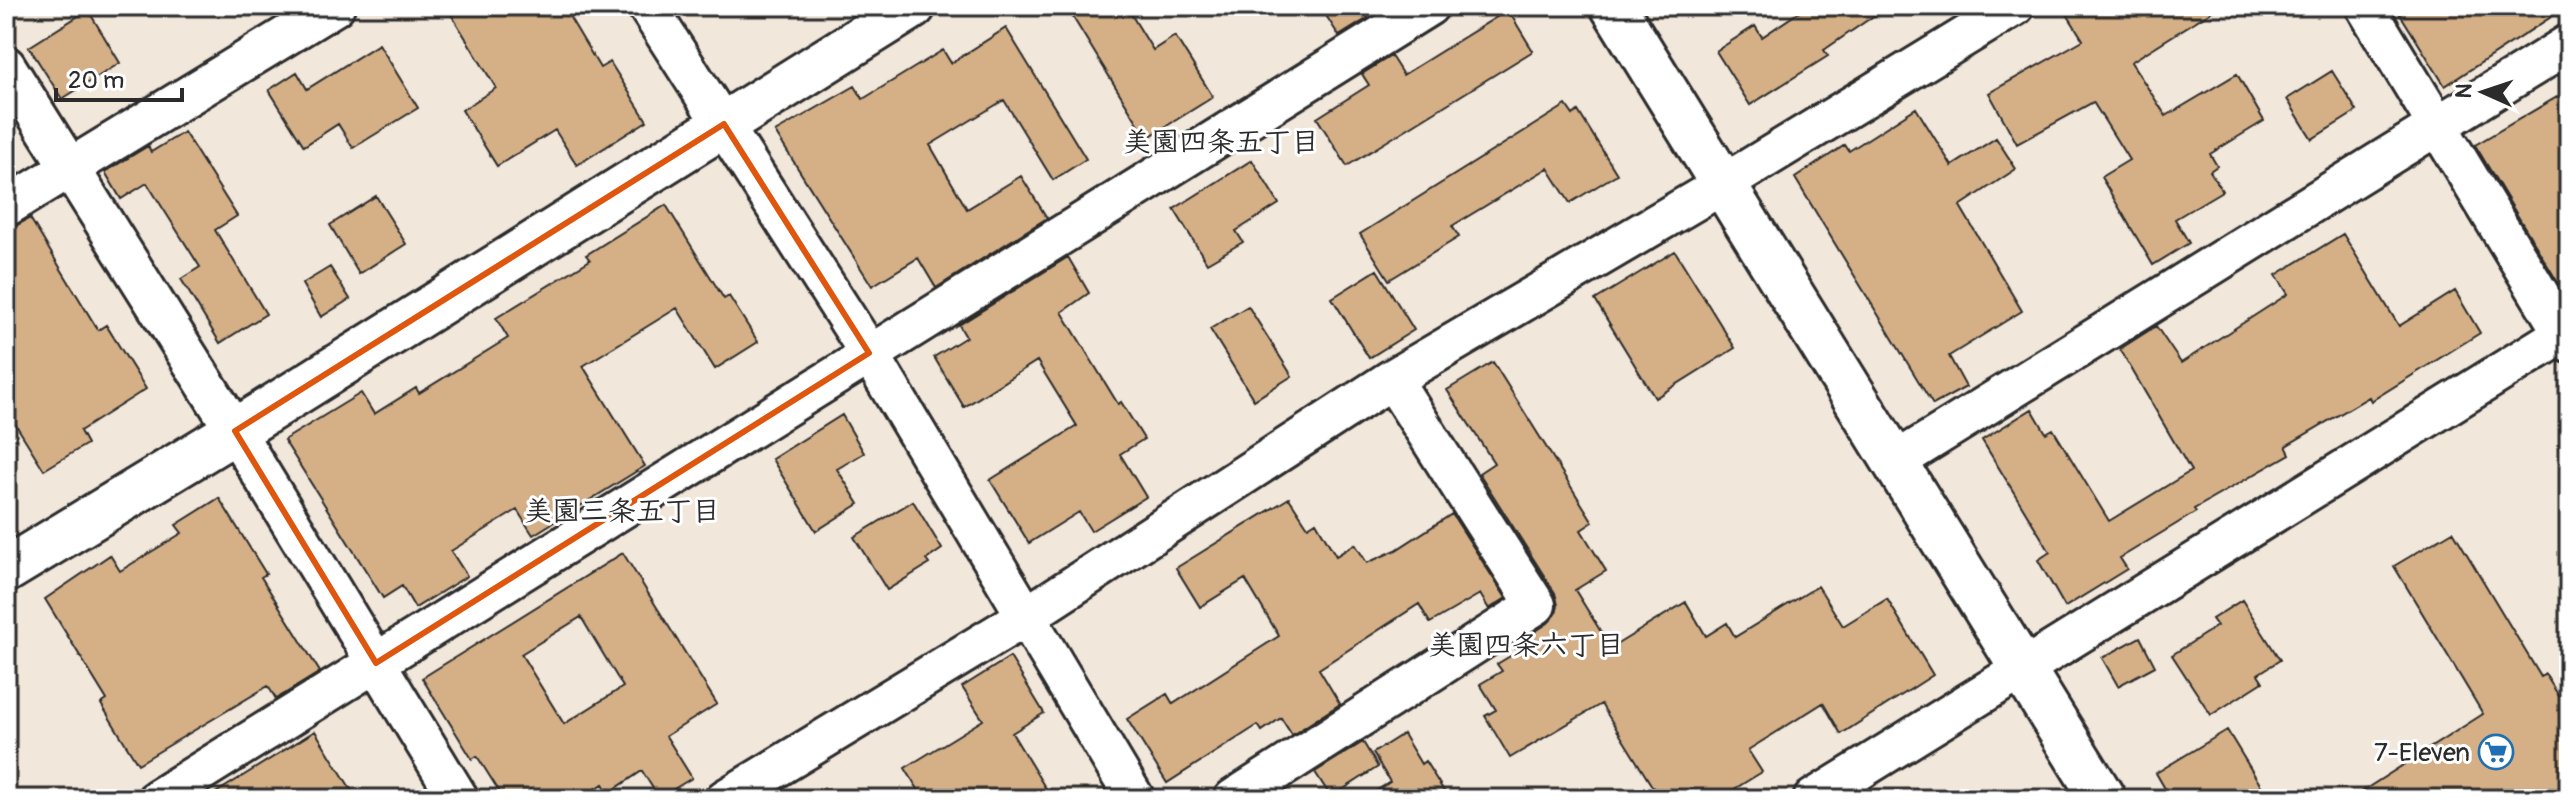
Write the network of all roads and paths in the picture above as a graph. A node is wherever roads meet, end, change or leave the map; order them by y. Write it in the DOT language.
graph roads {
  1 [pos="335,6"];
  2 [pos="647,6"];
  3 [pos="913,6"];
  4 [pos="1429,6"];
  5 [pos="1613,6"];
  6 [pos="2015,6"];
  7 [pos="2365,6"];
  8 [pos="2569,44"];
  9 [pos="6,66"];
  10 [pos="724,124"];
  11 [pos="2438,126"];
  12 [pos="69,167"];
  13 [pos="1722,185"];
  14 [pos="6,207"];
  15 [pos="2567,335"];
  16 [pos="869,353"];
  17 [pos="1392,379"];
  18 [pos="235,431"];
  19 [pos="1895,462"];
  20 [pos="6,570"];
  21 [pos="1025,617"];
  22 [pos="376,663"];
  23 [pos="2023,669"];
  24 [pos="157,799"];
  25 [pos="459,799"];
  26 [pos="725,799"];
  27 [pos="1135,799"];
  28 [pos="1233,799"];
  29 [pos="1813,799"];
  30 [pos="2103,799"];
  1 -- 12 [label="street"];
  2 -- 10 [label="street"];
  3 -- 10 [label="street"];
  4 -- 16 [label="street"];
  5 -- 13 [label="street"];
  6 -- 13 [label="street"];
  7 -- 11 [label="street"];
  8 -- 11 [label="street"];
  9 -- 12 [label="street"];
  10 -- 16 [label="street"];
  10 -- 18 [label="street"];
  11 -- 15 [label="street"];
  11 -- 19 [label="street"];
  12 -- 14 [label="street"];
  12 -- 18 [label="street"];
  13 -- 17 [label="street"];
  13 -- 19 [label="street"];
  15 -- 23 [label="street"];
  16 -- 21 [label="street"];
  16 -- 22 [label="street"];
  17 -- 21 [label="street"];
  17 -- 28 [label="street"];
  18 -- 20 [label="street"];
  18 -- 22 [label="street"];
  19 -- 23 [label="street"];
  21 -- 26 [label="street"];
  21 -- 27 [label="street"];
  22 -- 24 [label="street"];
  22 -- 25 [label="street"];
  23 -- 29 [label="street"];
  23 -- 30 [label="street"];
}
